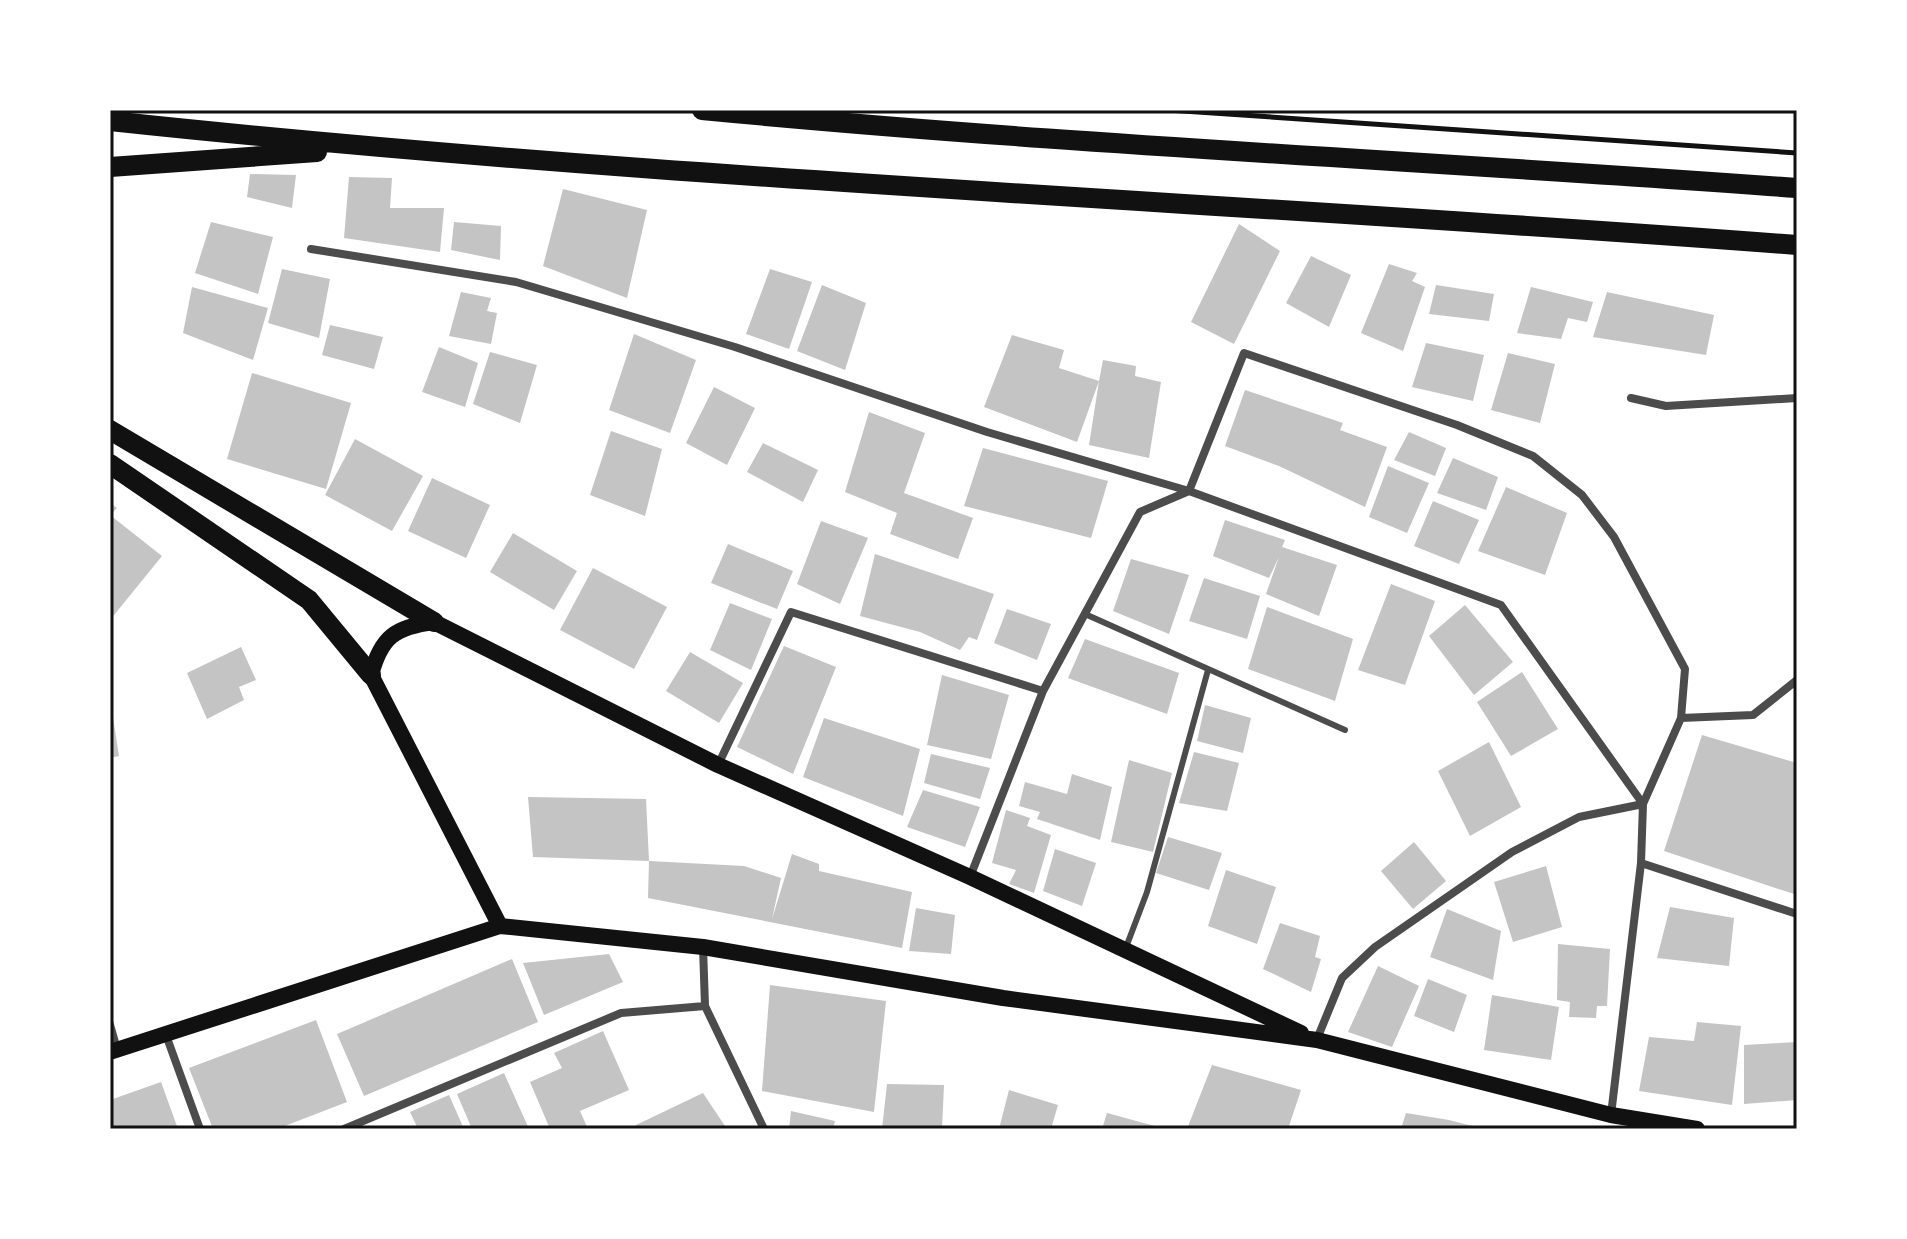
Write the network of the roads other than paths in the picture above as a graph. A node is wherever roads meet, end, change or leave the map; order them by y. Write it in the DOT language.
graph roads {
  1 [pos="702,110"];
  2 [pos="110,121"];
  3 [pos="366,148"];
  4 [pos="110,167"];
  5 [pos="1797,188"];
  6 [pos="1797,245"];
  7 [pos="311,249"];
  8 [pos="1631,398"];
  9 [pos="1797,398"];
  10 [pos="110,416"];
  11 [pos="110,430"];
  12 [pos="110,464"];
  13 [pos="193,478"];
  14 [pos="110,480"];
  15 [pos="1189,491"];
  16 [pos="183,512"];
  17 [pos="1085,614"];
  18 [pos="434,622"];
  19 [pos="1208,670"];
  20 [pos="371,675"];
  21 [pos="1797,680"];
  22 [pos="1043,691"];
  23 [pos="1681,718"];
  24 [pos="1345,730"];
  25 [pos="718,765"];
  26 [pos="1643,804"];
  27 [pos="1641,863"];
  28 [pos="970,877"];
  29 [pos="1797,914"];
  30 [pos="500,926"];
  31 [pos="703,947"];
  32 [pos="1125,950"];
  33 [pos="705,1006"];
  34 [pos="110,1021"];
  35 [pos="166,1035"];
  36 [pos="1317,1040"];
  37 [pos="114,1051"];
  38 [pos="1611,1115"];
  39 [pos="200,1129"];
  40 [pos="344,1129"];
  41 [pos="764,1129"];
  42 [pos="1697,1129"];
  1 -- 5 [label="main road"];
  2 -- 3 [label="main road"];
  3 -- 4 [label="main road"];
  3 -- 6 [label="main road"];
  7 -- 15 [label="street"];
  8 -- 9 [label="street"];
  10 -- 13 [label="main road"];
  11 -- 13 [label="main road"];
  12 -- 16 [label="main road"];
  13 -- 18 [label="main road"];
  14 -- 16 [label="main road"];
  15 -- 17 [label="street"];
  15 -- 23 [label="street"];
  15 -- 26 [label="street"];
  16 -- 20 [label="main road"];
  17 -- 19 [label="lane"];
  17 -- 22 [label="street"];
  18 -- 20 [label="main road"];
  18 -- 25 [label="main road"];
  19 -- 24 [label="lane"];
  19 -- 32 [label="lane"];
  20 -- 30 [label="main road"];
  21 -- 23 [label="street"];
  22 -- 25 [label="street"];
  22 -- 28 [label="street"];
  23 -- 26 [label="street"];
  25 -- 28 [label="main road"];
  26 -- 27 [label="street"];
  26 -- 36 [label="street"];
  27 -- 29 [label="street"];
  27 -- 38 [label="street"];
  28 -- 32 [label="main road"];
  30 -- 31 [label="main road"];
  30 -- 35 [label="main road"];
  31 -- 33 [label="street"];
  31 -- 36 [label="main road"];
  32 -- 36 [label="main road"];
  33 -- 40 [label="street"];
  33 -- 41 [label="street"];
  34 -- 37 [label="lane"];
  35 -- 37 [label="main road"];
  35 -- 39 [label="street"];
  36 -- 38 [label="main road"];
  38 -- 42 [label="main road"];
}
